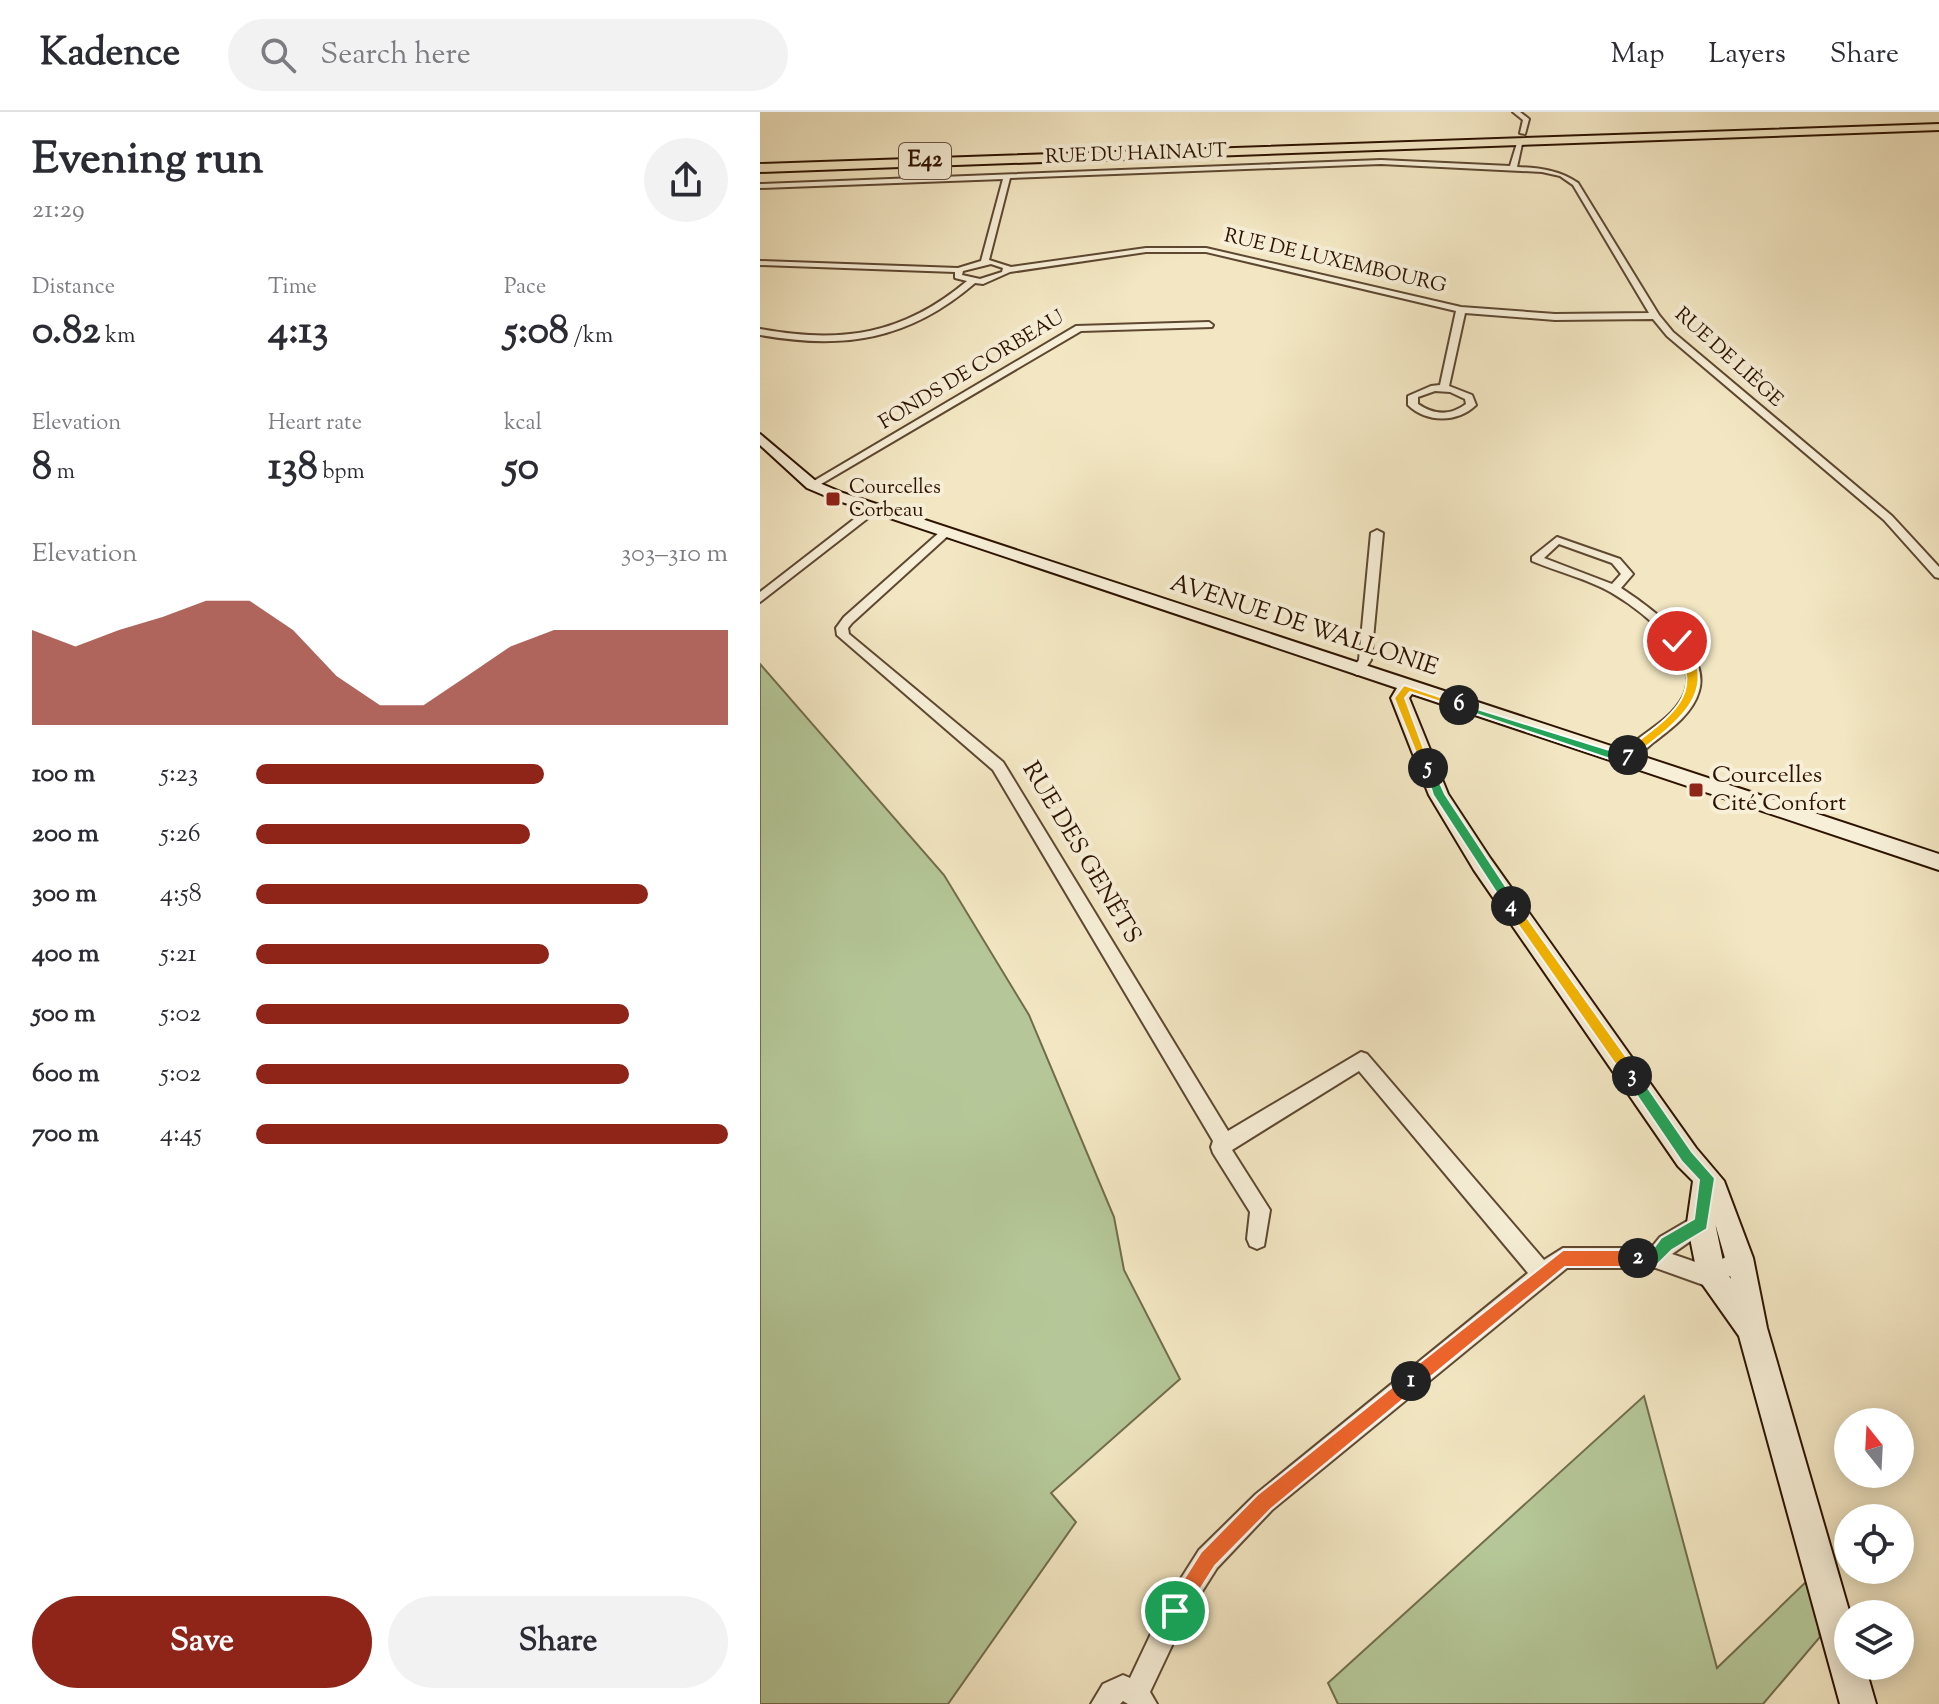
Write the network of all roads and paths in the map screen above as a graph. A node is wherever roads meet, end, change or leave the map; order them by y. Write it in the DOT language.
graph roads {
  1 [pos="1516,112"];
  2 [pos="1939,125"];
  3 [pos="1523,133"];
  4 [pos="1519,144"];
  5 [pos="762,164"];
  6 [pos="1513,168"];
  7 [pos="1007,176"];
  8 [pos="760,186"];
  9 [pos="985,262"];
  10 [pos="760,263"];
  11 [pos="959,270"];
  12 [pos="1008,270"];
  13 [pos="972,281"];
  14 [pos="1461,310"];
  15 [pos="1655,316"];
  16 [pos="1209,325"];
  17 [pos="760,332"];
  18 [pos="1444,388"];
  19 [pos="760,438"];
  20 [pos="812,485"];
  21 [pos="875,508"];
  22 [pos="945,533"];
  23 [pos="1377,533"];
  24 [pos="1939,574"];
  25 [pos="1614,589"];
  26 [pos="760,598"];
  27 [pos="1357,671"];
  28 [pos="1407,688"];
  29 [pos="1623,759"];
  30 [pos="1939,862"];
  31 [pos="1225,1143"];
  32 [pos="1707,1178"];
  33 [pos="1701,1223"];
  34 [pos="1257,1239"];
  35 [pos="1735,1248"];
  36 [pos="1656,1258"];
  37 [pos="1542,1274"];
  38 [pos="1712,1278"];
  39 [pos="1752,1328"];
  40 [pos="1140,1699"];
  41 [pos="1104,1704"];
  42 [pos="1858,1704"];
  1 -- 3 [label="street"];
  2 -- 5 [label="highway, E42"];
  2 -- 5 [label="highway, E42"];
  4 -- 6 [label="street"];
  6 -- 7 [label="street, RUE DU HAINAUT"];
  6 -- 15 [label="street, RUE DE LIÈGE"];
  7 -- 8 [label="street, RUE DU HAINAUT"];
  7 -- 9 [label="street"];
  9 -- 11 [label="street"];
  9 -- 12 [label="street"];
  10 -- 11 [label="street"];
  11 -- 13 [label="street"];
  12 -- 13 [label="street, RUE DE LUXEMBOURG"];
  12 -- 14 [label="street, RUE DE LUXEMBOURG"];
  13 -- 17 [label="street"];
  14 -- 15 [label="street, RUE DE LUXEMBOURG"];
  14 -- 18 [label="street"];
  15 -- 24 [label="street, RUE DE LIÈGE"];
  16 -- 20 [label="street, FONDS DE CORBEAU"];
  18 -- 18 [label="street"];
  19 -- 20 [label="street, AVENUE DE WALLONIE"];
  20 -- 21 [label="street, AVENUE DE WALLONIE"];
  21 -- 22 [label="street, AVENUE DE WALLONIE"];
  21 -- 26 [label="street"];
  22 -- 27 [label="street, AVENUE DE WALLONIE"];
  22 -- 31 [label="street, RUE DES GENÊTS"];
  23 -- 27 [label="street"];
  25 -- 25 [label="street"];
  25 -- 29 [label="street"];
  27 -- 28 [label="street, AVENUE DE WALLONIE"];
  28 -- 29 [label="street, AVENUE DE WALLONIE"];
  28 -- 32 [label="street"];
  29 -- 30 [label="street, AVENUE DE WALLONIE"];
  31 -- 34 [label="street, RUE DES GENÊTS"];
  31 -- 37 [label="street"];
  32 -- 33 [label="street"];
  32 -- 35 [label="street"];
  33 -- 35 [label="street"];
  33 -- 36 [label="street"];
  33 -- 38 [label="street"];
  35 -- 38 [label="street"];
  35 -- 39 [label="street"];
  36 -- 37 [label="street"];
  36 -- 38 [label="street"];
  37 -- 40 [label="street"];
  38 -- 39 [label="street"];
  39 -- 42 [label="street"];
  40 -- 41 [label="street"];
}
